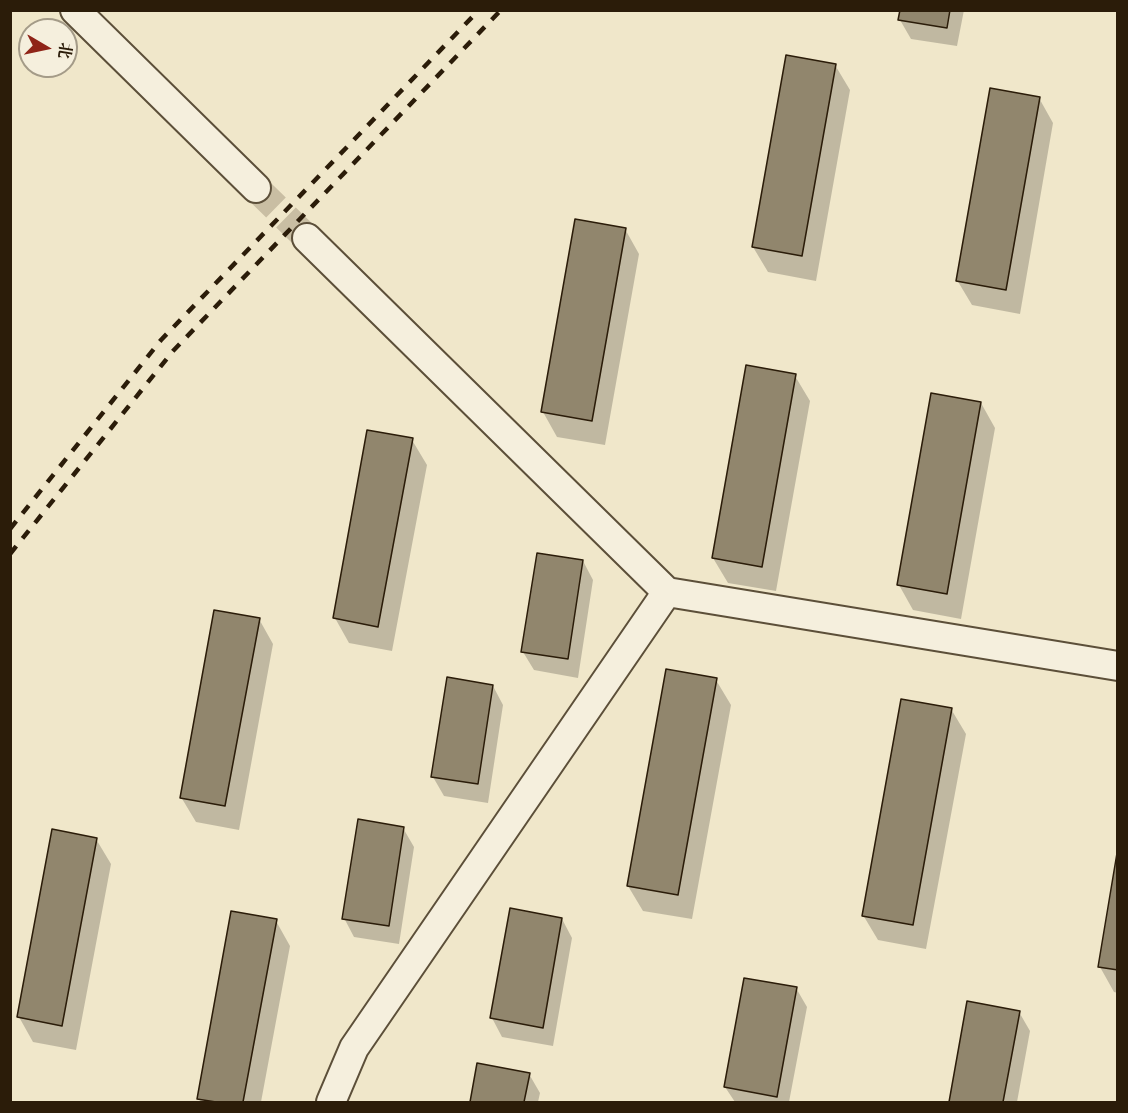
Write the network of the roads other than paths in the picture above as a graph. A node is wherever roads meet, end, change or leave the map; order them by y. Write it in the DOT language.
graph roads {
  1 [pos="75,10"];
  2 [pos="256,188"];
  3 [pos="307,238"];
  4 [pos="667,592"];
  5 [pos="1118,666"];
  6 [pos="331,1102"];
  1 -- 2 [label="street"];
  3 -- 4 [label="street"];
  4 -- 5 [label="street"];
  4 -- 6 [label="street"];
}
